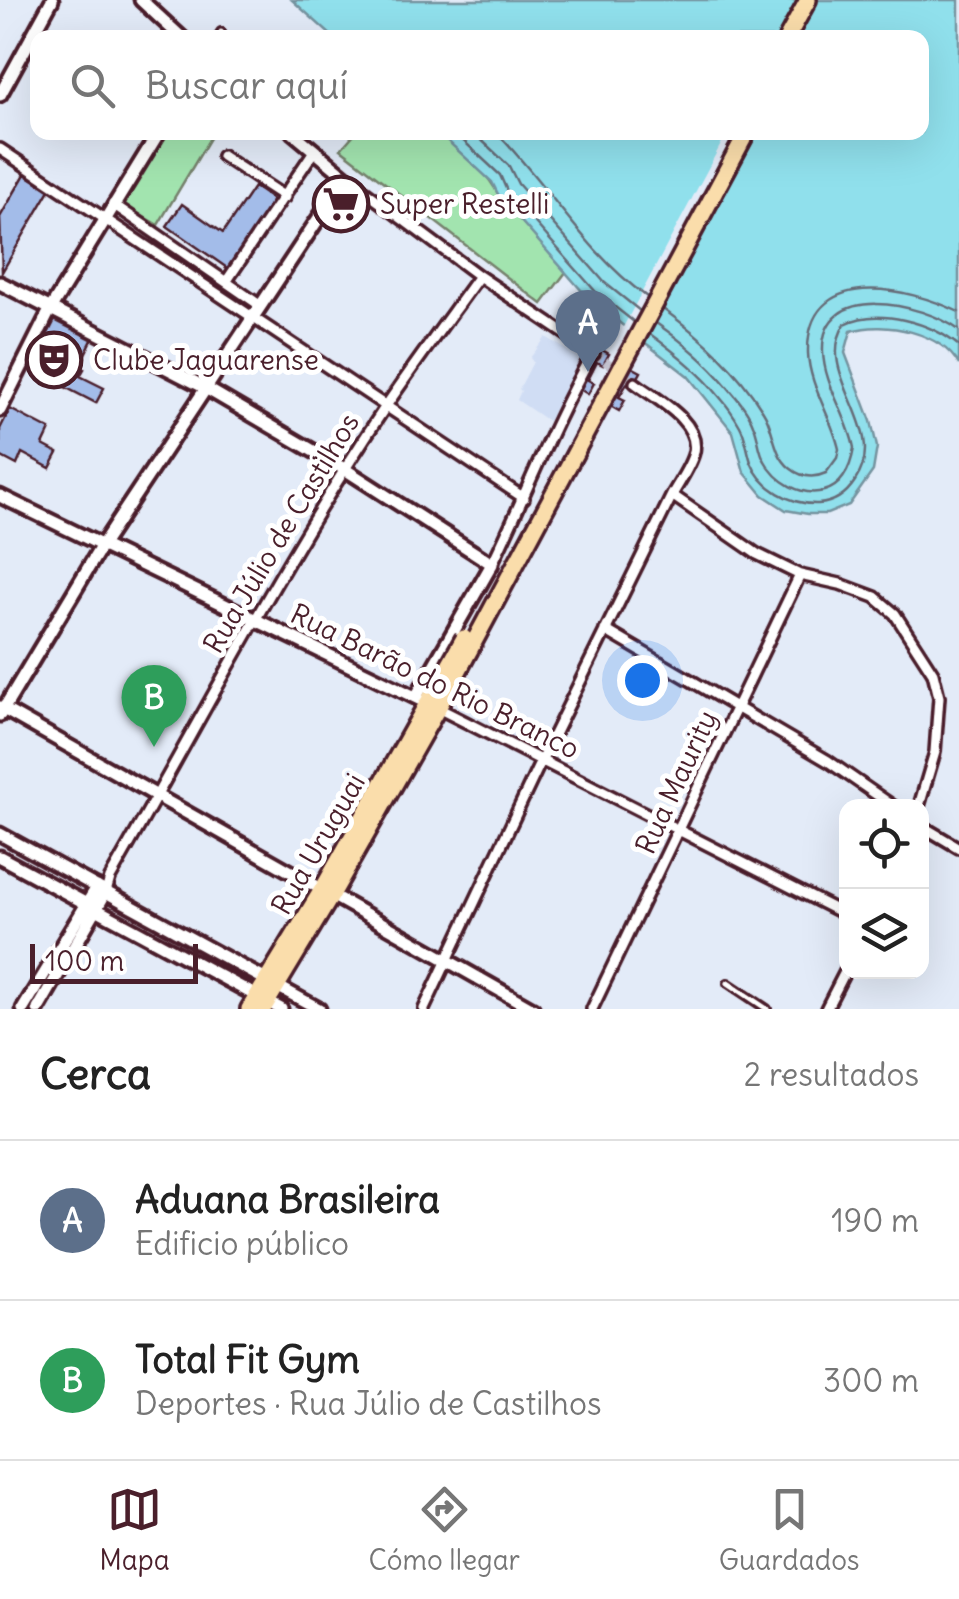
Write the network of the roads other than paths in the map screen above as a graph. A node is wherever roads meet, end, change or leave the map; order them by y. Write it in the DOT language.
graph roads {
  1 [pos="52,0"];
  2 [pos="140,0"];
  3 [pos="808,0"];
  4 [pos="818,0"];
  5 [pos="36,30"];
  6 [pos="173,30"];
  7 [pos="792,30"];
  8 [pos="802,30"];
  9 [pos="30,40"];
  10 [pos="0,95"];
  11 [pos="153,140"];
  12 [pos="301,140"];
  13 [pos="732,140"];
  14 [pos="743,140"];
  15 [pos="0,149"];
  16 [pos="314,151"];
  17 [pos="222,156"];
  18 [pos="346,176"];
  19 [pos="285,197"];
  20 [pos="113,204"];
  21 [pos="105,218"];
  22 [pos="480,276"];
  23 [pos="0,282"];
  24 [pos="226,282"];
  25 [pos="51,308"];
  26 [pos="257,312"];
  27 [pos="635,383"];
  28 [pos="5,387"];
  29 [pos="204,388"];
  30 [pos="386,406"];
  31 [pos="0,410"];
  32 [pos="346,470"];
  33 [pos="672,495"];
  34 [pos="0,496"];
  35 [pos="524,498"];
  36 [pos="102,545"];
  37 [pos="492,564"];
  38 [pos="800,575"];
  39 [pos="256,621"];
  40 [pos="605,630"];
  41 [pos="446,682"];
  42 [pos="427,703"];
  43 [pos="737,706"];
  44 [pos="1,710"];
  45 [pos="541,761"];
  46 [pos="157,796"];
  47 [pos="883,799"];
  48 [pos="921,799"];
  49 [pos="680,829"];
  50 [pos="929,830"];
  51 [pos="0,834"];
  52 [pos="959,848"];
  53 [pos="0,857"];
  54 [pos="101,890"];
  55 [pos="328,890"];
  56 [pos="90,906"];
  57 [pos="839,910"];
  58 [pos="179,932"];
  59 [pos="170,949"];
  60 [pos="448,958"];
  61 [pos="841,979"];
  62 [pos="272,982"];
  63 [pos="728,983"];
  64 [pos="263,1005"];
  65 [pos="23,1009"];
  66 [pos="38,1009"];
  67 [pos="319,1009"];
  68 [pos="424,1009"];
  69 [pos="533,1009"];
  70 [pos="592,1009"];
  71 [pos="767,1009"];
  72 [pos="826,1009"];
  1 -- 5 [label="street"];
  2 -- 6 [label="street"];
  3 -- 7 [label="highway"];
  4 -- 8 [label="highway"];
  9 -- 10 [label="street"];
  11 -- 20 [label="street"];
  12 -- 16 [label="street"];
  13 -- 41 [label="highway, bridge"];
  14 -- 41 [label="highway, bridge"];
  15 -- 21 [label="street"];
  16 -- 18 [label="street"];
  16 -- 19 [label="street"];
  17 -- 19 [label="street"];
  18 -- 22 [label="street"];
  18 -- 26 [label="street"];
  19 -- 24 [label="street"];
  20 -- 21 [label="street"];
  20 -- 24 [label="street"];
  21 -- 25 [label="street"];
  21 -- 26 [label="street"];
  22 -- 30 [label="street, Rua Júlio de Castilhos"];
  22 -- 35 [label="street"];
  23 -- 25 [label="street"];
  24 -- 26 [label="street"];
  25 -- 28 [label="street"];
  25 -- 29 [label="street"];
  26 -- 29 [label="street"];
  26 -- 30 [label="street"];
  27 -- 33 [label="street"];
  28 -- 31 [label="street"];
  29 -- 32 [label="street"];
  29 -- 36 [label="street"];
  30 -- 32 [label="street, Rua Júlio de Castilhos"];
  30 -- 35 [label="street"];
  32 -- 37 [label="street"];
  32 -- 39 [label="street, Rua Júlio de Castilhos"];
  33 -- 38 [label="street"];
  33 -- 40 [label="street"];
  34 -- 36 [label="street, Rua Barão do Rio Branco"];
  35 -- 37 [label="street"];
  36 -- 39 [label="street, Rua Barão do Rio Branco"];
  36 -- 44 [label="street"];
  37 -- 42 [label="street"];
  38 -- 43 [label="street, Rua Maurity"];
  38 -- 48 [label="street"];
  39 -- 42 [label="street, Rua Barão do Rio Branco"];
  39 -- 46 [label="street, Rua Júlio de Castilhos"];
  40 -- 43 [label="street"];
  40 -- 45 [label="street"];
  41 -- 42 [label="highway, Rua Uruguai"];
  42 -- 45 [label="street, Rua Barão do Rio Branco"];
  42 -- 55 [label="highway, Rua Uruguai"];
  43 -- 47 [label="street"];
  43 -- 49 [label="street, Rua Maurity"];
  44 -- 46 [label="street"];
  45 -- 49 [label="street, Rua Barão do Rio Branco"];
  45 -- 60 [label="street"];
  46 -- 54 [label="street, Rua Júlio de Castilhos"];
  46 -- 55 [label="street"];
  49 -- 57 [label="street, Rua Barão do Rio Branco"];
  49 -- 70 [label="street, Rua Maurity"];
  50 -- 52 [label="street"];
  51 -- 54 [label="street"];
  53 -- 56 [label="street"];
  54 -- 56 [label="street, Rua Júlio de Castilhos"];
  54 -- 58 [label="street"];
  55 -- 60 [label="street"];
  55 -- 62 [label="highway, Rua Uruguai"];
  56 -- 59 [label="street"];
  56 -- 65 [label="street, Rua Júlio de Castilhos"];
  56 -- 66 [label="street, Rua Júlio de Castilhos"];
  58 -- 59 [label="street"];
  58 -- 62 [label="street"];
  59 -- 64 [label="street"];
  60 -- 68 [label="street"];
  60 -- 69 [label="street"];
  61 -- 72 [label="street"];
  62 -- 64 [label="highway, Rua Uruguai"];
  62 -- 67 [label="street"];
  63 -- 71 [label="lane"];
}
